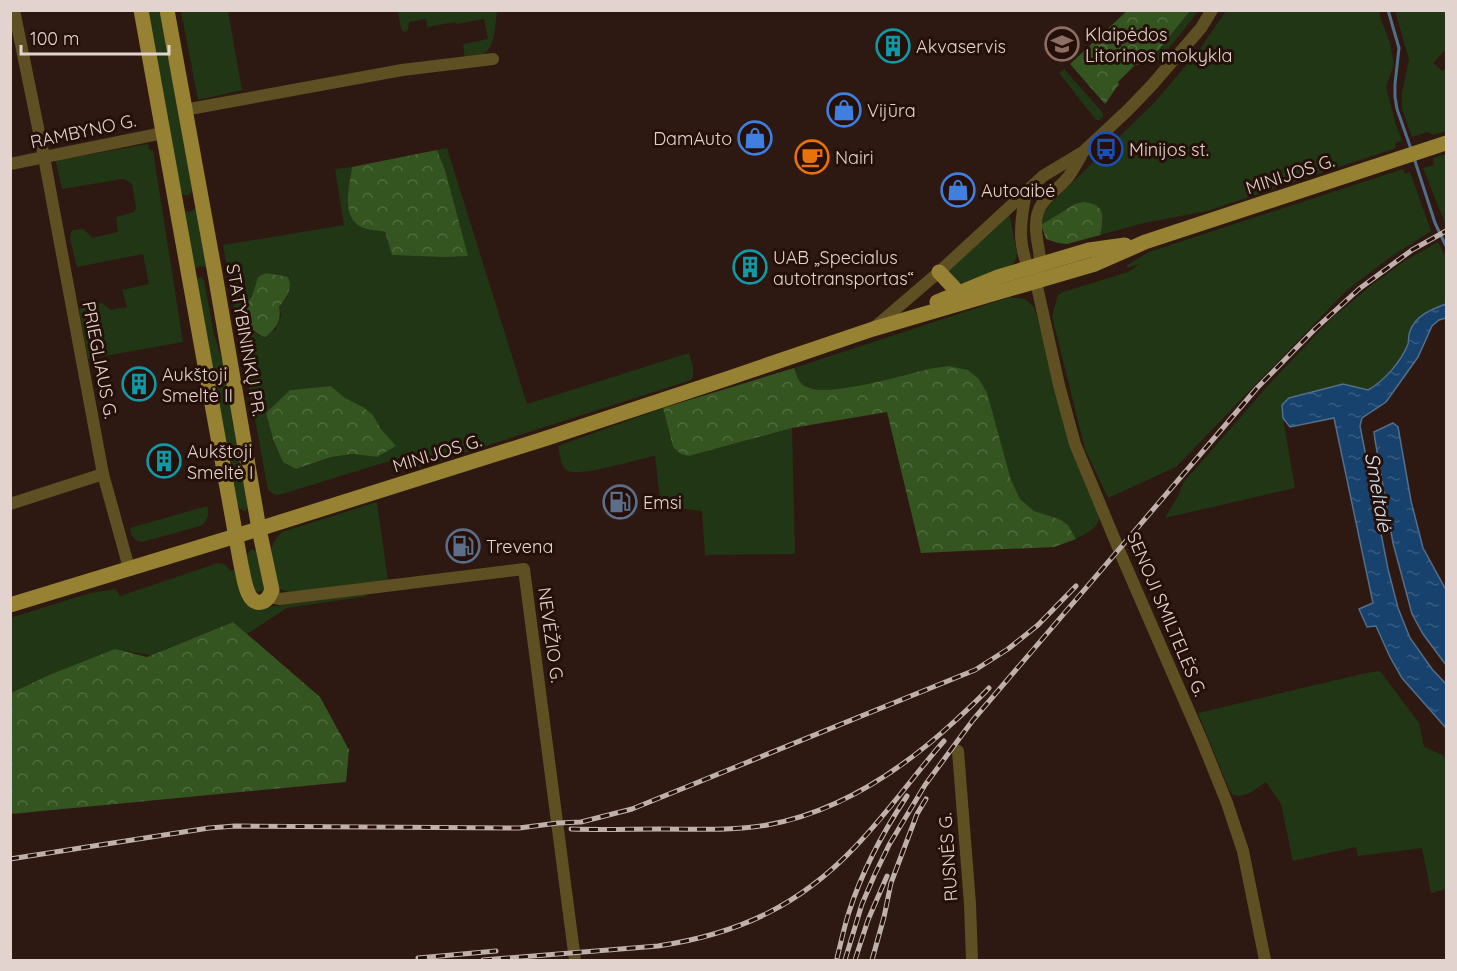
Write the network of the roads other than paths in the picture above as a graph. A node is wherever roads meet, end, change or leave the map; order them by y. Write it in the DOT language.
graph roads {
  1 [pos="14,10"];
  2 [pos="141,10"];
  3 [pos="167,10"];
  4 [pos="1212,10"];
  5 [pos="493,59"];
  6 [pos="184,110"];
  7 [pos="163,133"];
  8 [pos="1446,143"];
  9 [pos="1083,153"];
  10 [pos="44,158"];
  11 [pos="10,164"];
  12 [pos="1026,192"];
  13 [pos="200,194"];
  14 [pos="175,198"];
  15 [pos="1145,242"];
  16 [pos="1034,266"];
  17 [pos="939,272"];
  18 [pos="215,274"];
  19 [pos="190,277"];
  20 [pos="1036,282"];
  21 [pos="959,293"];
  22 [pos="873,329"];
  23 [pos="103,474"];
  24 [pos="10,504"];
  25 [pos="259,529"];
  26 [pos="236,536"];
  27 [pos="129,568"];
  28 [pos="270,597"];
  29 [pos="10,605"];
  30 [pos="958,751"];
  31 [pos="575,960"];
  32 [pos="972,960"];
  33 [pos="1265,960"];
  1 -- 10 [label="street, PRIEGLIAUS G."];
  2 -- 7 [label="main road"];
  3 -- 6 [label="main road, STATYBININKŲ PR."];
  4 -- 9 [label="street"];
  5 -- 6 [label="street"];
  6 -- 13 [label="main road, STATYBININKŲ PR."];
  7 -- 10 [label="street, RAMBYNO G."];
  7 -- 14 [label="main road"];
  8 -- 15 [label="main road, MINIJOS G."];
  9 -- 12 [label="street"];
  9 -- 16 [label="street"];
  10 -- 11 [label="street, RAMBYNO G."];
  10 -- 23 [label="street, PRIEGLIAUS G."];
  12 -- 16 [label="street"];
  12 -- 17 [label="street"];
  13 -- 14 [label="main road"];
  13 -- 18 [label="main road, STATYBININKŲ PR."];
  14 -- 19 [label="main road"];
  15 -- 16 [label="main road, MINIJOS G."];
  15 -- 20 [label="main road, MINIJOS G."];
  16 -- 20 [label="street"];
  16 -- 21 [label="main road, MINIJOS G."];
  17 -- 21 [label="main road"];
  17 -- 22 [label="street"];
  18 -- 19 [label="main road"];
  18 -- 25 [label="main road, STATYBININKŲ PR."];
  19 -- 26 [label="main road"];
  20 -- 22 [label="main road, MINIJOS G."];
  20 -- 33 [label="street, SENOJI SMILTELĖS G."];
  21 -- 22 [label="main road, MINIJOS G."];
  22 -- 25 [label="main road, MINIJOS G."];
  23 -- 24 [label="street"];
  23 -- 27 [label="street, PRIEGLIAUS G."];
  25 -- 26 [label="main road, MINIJOS G."];
  25 -- 28 [label="main road, STATYBININKŲ PR."];
  26 -- 27 [label="main road, MINIJOS G."];
  26 -- 28 [label="main road"];
  27 -- 29 [label="main road, MINIJOS G."];
  28 -- 31 [label="street, NEVĖŽIO G."];
  30 -- 32 [label="street, RUSNĖS G."];
}
